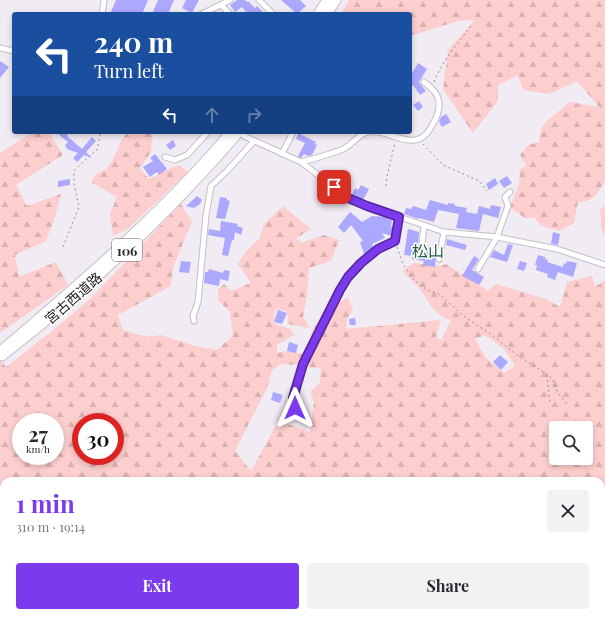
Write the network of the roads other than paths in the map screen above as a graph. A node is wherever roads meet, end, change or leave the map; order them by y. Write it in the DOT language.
graph roads {
  1 [pos="104,0"];
  2 [pos="230,0"];
  3 [pos="259,0"];
  4 [pos="327,0"];
  5 [pos="336,0"];
  6 [pos="221,4"];
  7 [pos="102,12"];
  8 [pos="206,12"];
  9 [pos="228,12"];
  10 [pos="271,12"];
  11 [pos="319,12"];
  12 [pos="328,12"];
  13 [pos="0,48"];
  14 [pos="12,50"];
  15 [pos="424,82"];
  16 [pos="206,134"];
  17 [pos="229,134"];
  18 [pos="242,134"];
  19 [pos="292,134"];
  20 [pos="364,134"];
  21 [pos="384,134"];
  22 [pos="254,141"];
  23 [pos="282,154"];
  24 [pos="165,157"];
  25 [pos="301,162"];
  26 [pos="510,192"];
  27 [pos="399,217"];
  28 [pos="424,226"];
  29 [pos="444,232"];
  30 [pos="497,237"];
  31 [pos="422,244"];
  32 [pos="439,259"];
  33 [pos="605,265"];
  34 [pos="478,269"];
  35 [pos="194,321"];
  36 [pos="1,354"];
  37 [pos="300,413"];
  1 -- 7 [label="street"];
  2 -- 6 [label="street"];
  3 -- 10 [label="street"];
  4 -- 11 [label="highway"];
  5 -- 12 [label="highway"];
  6 -- 8 [label="street"];
  6 -- 9 [label="street"];
  13 -- 14 [label="street"];
  15 -- 21 [label="street"];
  16 -- 24 [label="street"];
  17 -- 36 [label="highway, 宮古西道路 / 106"];
  18 -- 22 [label="street"];
  18 -- 36 [label="highway, 宮古西道路 / 106"];
  19 -- 23 [label="street"];
  20 -- 25 [label="street"];
  22 -- 23 [label="street"];
  22 -- 35 [label="street"];
  23 -- 25 [label="street"];
  25 -- 27 [label="street"];
  26 -- 30 [label="street"];
  27 -- 28 [label="street"];
  27 -- 37 [label="street"];
  28 -- 29 [label="street"];
  28 -- 31 [label="street"];
  29 -- 30 [label="street"];
  29 -- 32 [label="street"];
  30 -- 33 [label="street"];
  30 -- 34 [label="street"];
}
